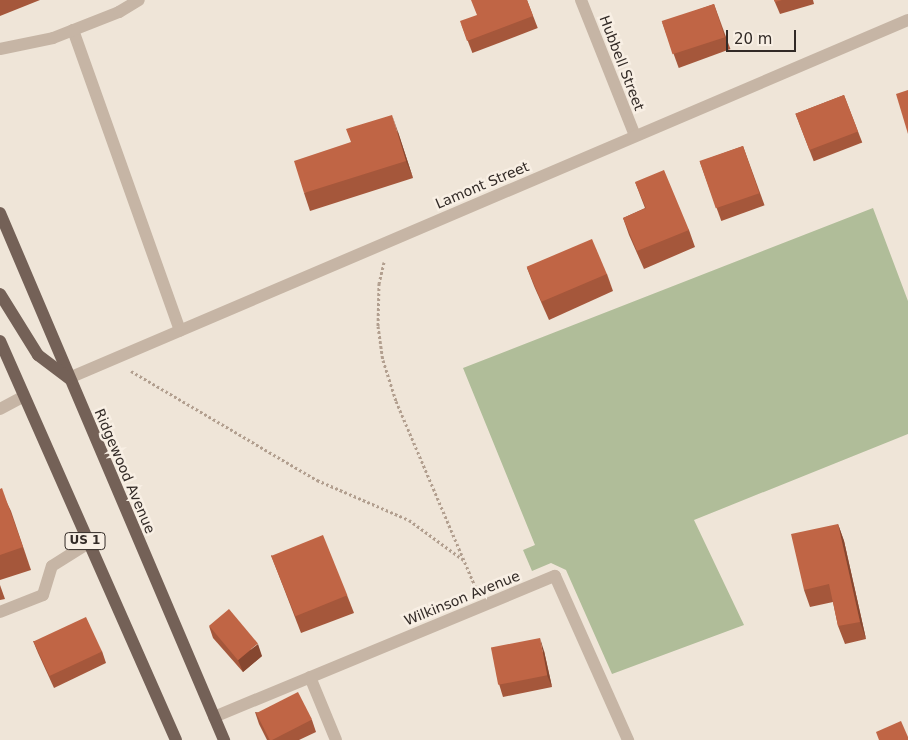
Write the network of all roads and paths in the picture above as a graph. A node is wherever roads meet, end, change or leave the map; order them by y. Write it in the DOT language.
graph roads {
  1 [pos="139,0"];
  2 [pos="581,0"];
  3 [pos="908,20"];
  4 [pos="73,30"];
  5 [pos="0,49"];
  6 [pos="635,136"];
  7 [pos="0,212"];
  8 [pos="389,241"];
  9 [pos="0,294"];
  10 [pos="180,330"];
  11 [pos="0,341"];
  12 [pos="111,360"];
  13 [pos="69,378"];
  14 [pos="23,397"];
  15 [pos="0,409"];
  16 [pos="87,544"];
  17 [pos="465,561"];
  18 [pos="482,606"];
  19 [pos="0,612"];
  20 [pos="310,677"];
  21 [pos="214,717"];
  22 [pos="174,739"];
  23 [pos="224,740"];
  24 [pos="336,740"];
  25 [pos="628,740"];
  1 -- 4 [label="street"];
  2 -- 6 [label="street, Hubbell Street"];
  3 -- 6 [label="street, Lamont Street"];
  4 -- 5 [label="street"];
  4 -- 10 [label="street"];
  6 -- 8 [label="street, Lamont Street"];
  7 -- 13 [label="main road, Ridgewood Avenue"];
  8 -- 10 [label="street, Lamont Street"];
  8 -- 17 [label="path"];
  9 -- 13 [label="main road"];
  10 -- 12 [label="street, Lamont Street"];
  11 -- 14 [label="main road, US 1"];
  12 -- 13 [label="street, Lamont Street"];
  12 -- 17 [label="path"];
  13 -- 21 [label="main road, Ridgewood Avenue"];
  14 -- 15 [label="street"];
  14 -- 16 [label="main road, US 1"];
  16 -- 19 [label="street"];
  16 -- 22 [label="main road, US 1"];
  17 -- 18 [label="path"];
  18 -- 20 [label="street, Wilkinson Avenue"];
  18 -- 25 [label="street, Wilkinson Avenue"];
  20 -- 21 [label="street, Wilkinson Avenue"];
  20 -- 24 [label="street"];
  21 -- 23 [label="main road, Ridgewood Avenue"];
}
